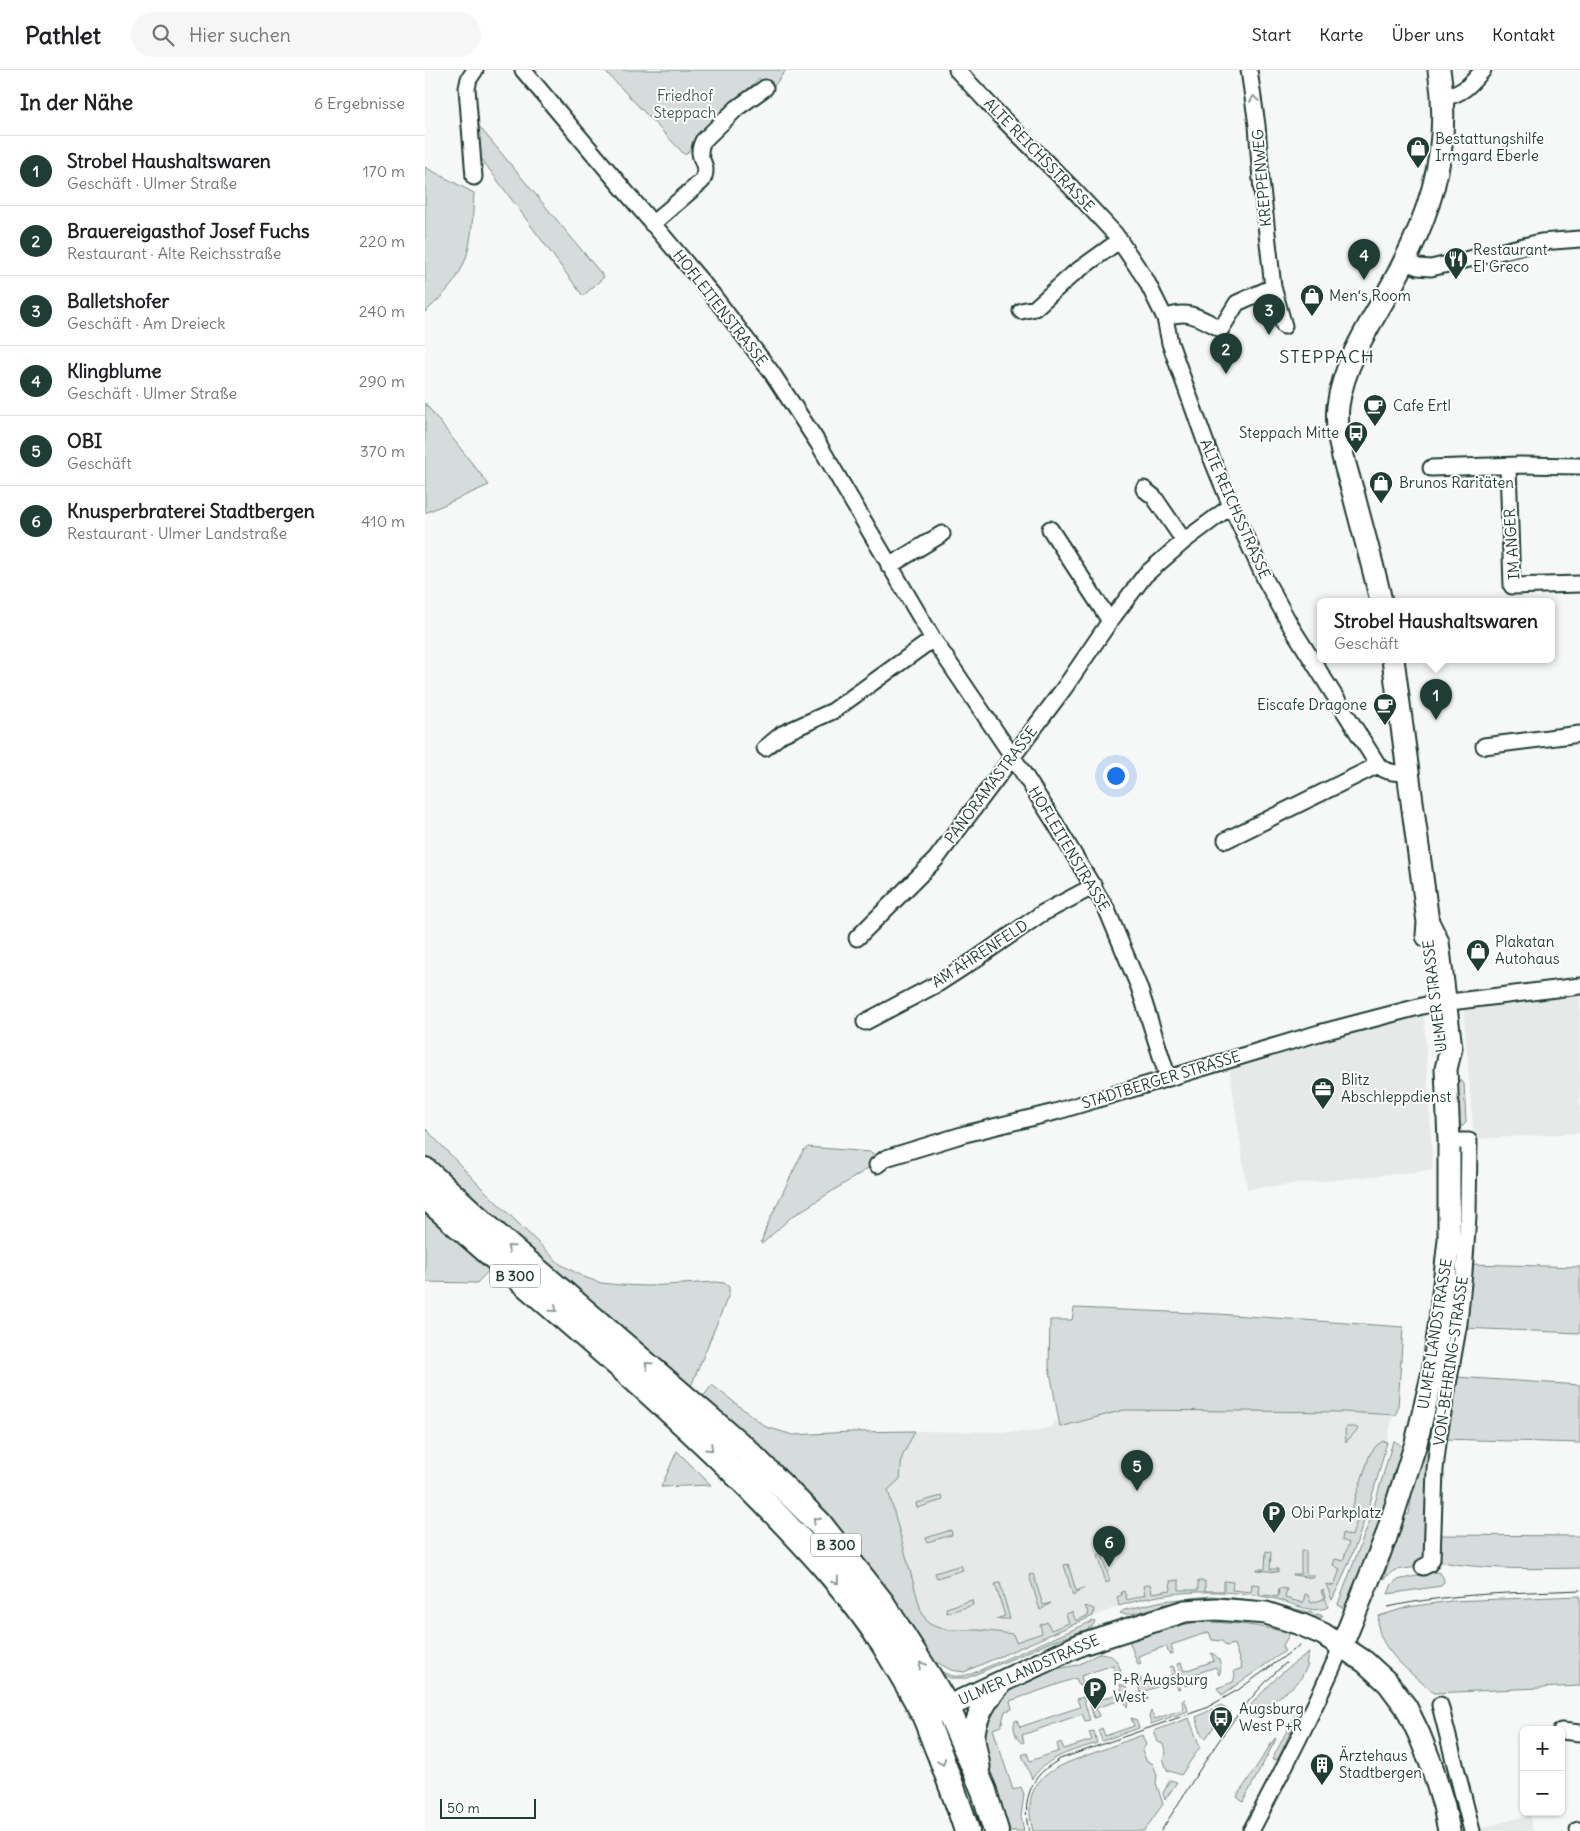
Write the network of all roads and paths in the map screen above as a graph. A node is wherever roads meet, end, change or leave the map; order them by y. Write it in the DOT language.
graph roads {
  1 [pos="475,70"];
  2 [pos="523,70"];
  3 [pos="957,70"];
  4 [pos="1249,70"];
  5 [pos="1439,70"];
  6 [pos="1483,70"];
  7 [pos="765,88"];
  8 [pos="1443,98"];
  9 [pos="475,177"];
  10 [pos="652,224"];
  11 [pos="1580,239"];
  12 [pos="1120,240"];
  13 [pos="1406,261"];
  14 [pos="1273,287"];
  15 [pos="1021,311"];
  16 [pos="1165,318"];
  17 [pos="1284,326"];
  18 [pos="1508,466"];
  19 [pos="1580,466"];
  20 [pos="1431,468"];
  21 [pos="1144,489"];
  22 [pos="1231,506"];
  23 [pos="1050,529"];
  24 [pos="942,534"];
  25 [pos="1184,541"];
  26 [pos="889,566"];
  27 [pos="1580,584"];
  28 [pos="1380,598"];
  29 [pos="1110,620"];
  30 [pos="933,639"];
  31 [pos="1394,663"];
  32 [pos="1580,734"];
  33 [pos="1484,746"];
  34 [pos="765,748"];
  35 [pos="1013,756"];
  36 [pos="1378,765"];
  37 [pos="1408,773"];
  38 [pos="1226,840"];
  39 [pos="1094,886"];
  40 [pos="857,938"];
  41 [pos="1580,986"];
  42 [pos="1440,1003"];
  43 [pos="865,1022"];
  44 [pos="1446,1069"];
  45 [pos="1168,1078"];
  46 [pos="1449,1141"];
  47 [pos="877,1165"];
  48 [pos="425,1170"];
  49 [pos="425,1196"];
  50 [pos="687,1412"];
  51 [pos="1423,1567"];
  52 [pos="1342,1645"];
  53 [pos="1003,1681"];
  54 [pos="1440,1705"];
  55 [pos="947,1707"];
  56 [pos="925,1717"];
  57 [pos="1565,1731"];
  58 [pos="1580,1733"];
  59 [pos="984,1791"];
  60 [pos="967,1831"];
  61 [pos="996,1831"];
  62 [pos="1251,1831"];
  63 [pos="1449,1831"];
  64 [pos="1472,1831"];
  1 -- 9 [label="street"];
  2 -- 10 [label="street, HOFLEITENSTRASSE"];
  3 -- 12 [label="street, ALTE REICHSSTRASSE"];
  14 -- 4 [label="street, KREPPENWEG, one-way"];
  5 -- 8 [label="street"];
  6 -- 8 [label="street"];
  7 -- 10 [label="street"];
  8 -- 13 [label="street"];
  10 -- 26 [label="street, HOFLEITENSTRASSE"];
  11 -- 13 [label="street"];
  12 -- 15 [label="street"];
  12 -- 16 [label="street, ALTE REICHSSTRASSE"];
  13 -- 28 [label="street"];
  14 -- 16 [label="street"];
  14 -- 17 [label="street, KREPPENWEG"];
  16 -- 22 [label="street, ALTE REICHSSTRASSE"];
  18 -- 19 [label="street"];
  18 -- 20 [label="street"];
  18 -- 27 [label="street, IM ANGER"];
  21 -- 25 [label="street"];
  22 -- 25 [label="street, PANORAMASTRASSE"];
  22 -- 36 [label="street, ALTE REICHSSTRASSE"];
  23 -- 29 [label="street"];
  24 -- 26 [label="street"];
  25 -- 29 [label="street, PANORAMASTRASSE"];
  26 -- 30 [label="street, HOFLEITENSTRASSE"];
  29 -- 35 [label="street, PANORAMASTRASSE"];
  30 -- 34 [label="street"];
  30 -- 35 [label="street, HOFLEITENSTRASSE"];
  31 -- 37 [label="street, ULMER STRASSE"];
  32 -- 33 [label="street"];
  35 -- 39 [label="street, HOFLEITENSTRASSE"];
  35 -- 40 [label="street, PANORAMASTRASSE"];
  36 -- 37 [label="street"];
  36 -- 38 [label="street"];
  37 -- 42 [label="street, ULMER STRASSE"];
  39 -- 43 [label="street, AM ÄHRENFELD"];
  39 -- 45 [label="street, HOFLEITENSTRASSE"];
  41 -- 42 [label="street, STADTBERGER STRASSE"];
  42 -- 44 [label="street, ULMER STRASSE"];
  42 -- 45 [label="street, STADTBERGER STRASSE"];
  44 -- 46 [label="street, ULMER LANDSTRASSE"];
  45 -- 47 [label="street, STADTBERGER STRASSE"];
  46 -- 51 [label="street, VON-BEHRING-STRASSE"];
  46 -- 52 [label="street, ULMER LANDSTRASSE"];
  50 -- 48 [label="main road, B 300, one-way"];
  49 -- 50 [label="main road, B 300, one-way"];
  55 -- 50 [label="main road, B 300, one-way"];
  50 -- 56 [label="main road, B 300, one-way"];
  52 -- 53 [label="street, ULMER LANDSTRASSE"];
  52 -- 62 [label="street"];
  52 -- 63 [label="street, ULMER LANDSTRASSE"];
  53 -- 55 [label="street, ULMER LANDSTRASSE"];
  53 -- 59 [label="street"];
  54 -- 64 [label="street"];
  55 -- 56 [label="street, ULMER LANDSTRASSE"];
  55 -- 59 [label="main road, B 300"];
  56 -- 60 [label="main road, B 300, one-way"];
  57 -- 58 [label="street"];
  59 -- 61 [label="main road, B 300"];
}
